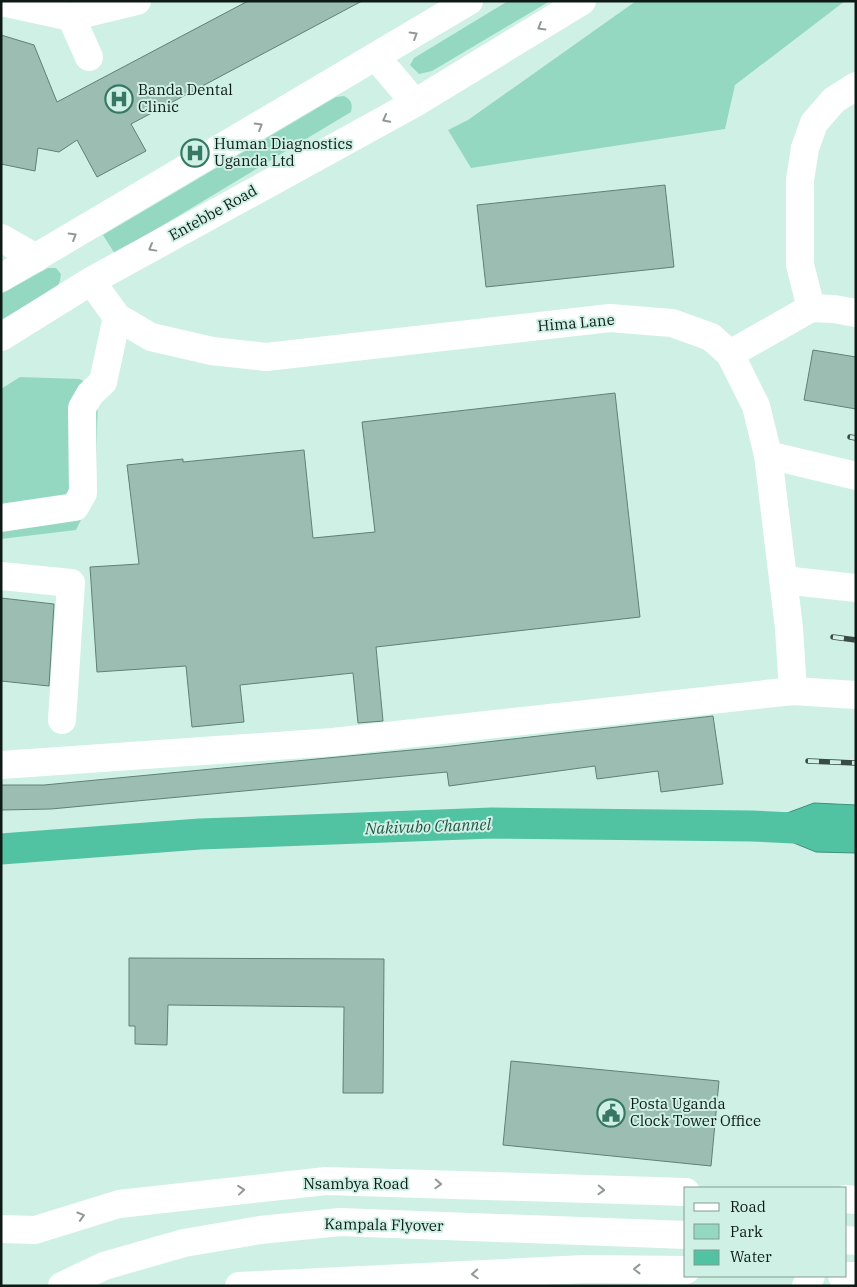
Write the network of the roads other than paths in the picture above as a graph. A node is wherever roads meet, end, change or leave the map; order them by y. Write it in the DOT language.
graph roads {
  1 [pos="137,1"];
  2 [pos="468,1"];
  3 [pos="582,1"];
  4 [pos="1,2"];
  5 [pos="71,17"];
  6 [pos="89,57"];
  7 [pos="376,57"];
  8 [pos="856,86"];
  9 [pos="415,103"];
  10 [pos="1,238"];
  11 [pos="36,258"];
  12 [pos="1,278"];
  13 [pos="91,282"];
  14 [pos="811,308"];
  15 [pos="856,313"];
  16 [pos="116,317"];
  17 [pos="1,337"];
  18 [pos="730,354"];
  19 [pos="768,455"];
  20 [pos="856,476"];
  21 [pos="1,518"];
  22 [pos="1,576"];
  23 [pos="783,580"];
  24 [pos="856,588"];
  25 [pos="793,691"];
  26 [pos="856,695"];
  27 [pos="62,720"];
  28 [pos="1,765"];
  29 [pos="684,1192"];
  30 [pos="1,1216"];
  31 [pos="1,1229"];
  32 [pos="35,1230"];
  33 [pos="684,1235"];
  34 [pos="684,1270"];
  35 [pos="589,1277"];
  36 [pos="62,1286"];
  37 [pos="239,1286"];
  1 -- 5 [label="main road"];
  7 -- 2 [label="main road, one-way"];
  3 -- 9 [label="main road, Entebbe Road, one-way"];
  4 -- 5 [label="main road"];
  5 -- 6 [label="main road"];
  7 -- 9 [label="main road"];
  11 -- 7 [label="main road, one-way"];
  8 -- 14 [label="main road"];
  9 -- 13 [label="main road, Entebbe Road, one-way"];
  10 -- 11 [label="main road"];
  11 -- 12 [label="main road"];
  13 -- 16 [label="main road, Hima Lane"];
  13 -- 17 [label="main road, Entebbe Road"];
  14 -- 15 [label="main road"];
  14 -- 18 [label="main road"];
  16 -- 18 [label="main road, Hima Lane"];
  16 -- 21 [label="main road"];
  18 -- 19 [label="main road, Hima Lane"];
  19 -- 20 [label="main road"];
  19 -- 23 [label="main road, Hima Lane"];
  22 -- 27 [label="main road"];
  23 -- 24 [label="main road"];
  23 -- 25 [label="main road, Hima Lane"];
  25 -- 26 [label="main road"];
  25 -- 28 [label="main road"];
  32 -- 29 [label="main road, Nsambya Road, one-way"];
  30 -- 32 [label="main road"];
  31 -- 32 [label="main road, Nsambya Road"];
  33 -- 36 [label="main road, Kampala Flyover"];
  34 -- 35 [label="main road, one-way"];
  35 -- 37 [label="main road, one-way"];
}
